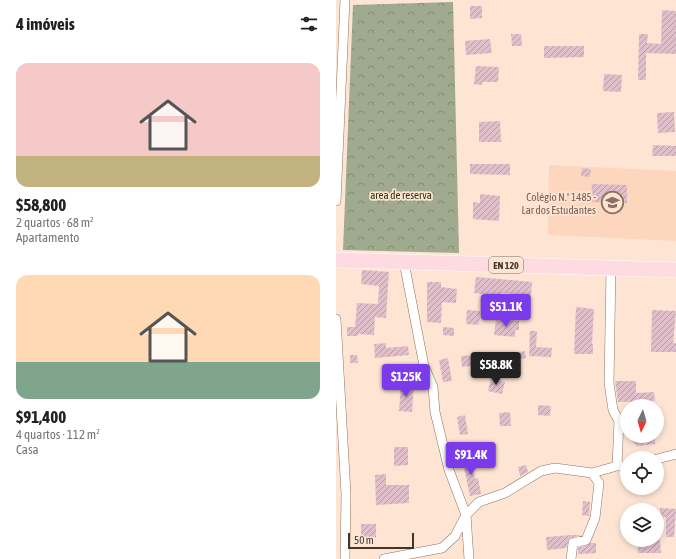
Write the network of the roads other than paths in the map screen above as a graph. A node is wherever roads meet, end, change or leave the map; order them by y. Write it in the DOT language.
graph roads {
  1 [pos="345,0"];
  2 [pos="338,87"];
  3 [pos="336,201"];
  4 [pos="336,260"];
  5 [pos="404,262"];
  6 [pos="611,268"];
  7 [pos="676,270"];
  8 [pos="336,319"];
  9 [pos="676,454"];
  10 [pos="664,456"];
  11 [pos="617,466"];
  12 [pos="592,473"];
  13 [pos="466,515"];
  14 [pos="345,559"];
  15 [pos="384,559"];
  16 [pos="469,559"];
  17 [pos="571,559"];
  1 -- 2 [label="street"];
  2 -- 3 [label="street"];
  4 -- 5 [label="main road, EN 120"];
  5 -- 6 [label="main road, EN 120"];
  5 -- 13 [label="street"];
  6 -- 7 [label="main road, EN 120"];
  6 -- 11 [label="street"];
  8 -- 14 [label="street"];
  9 -- 10 [label="street"];
  11 -- 12 [label="street"];
  12 -- 13 [label="street"];
  12 -- 17 [label="street"];
  13 -- 15 [label="street"];
  13 -- 16 [label="street"];
}
